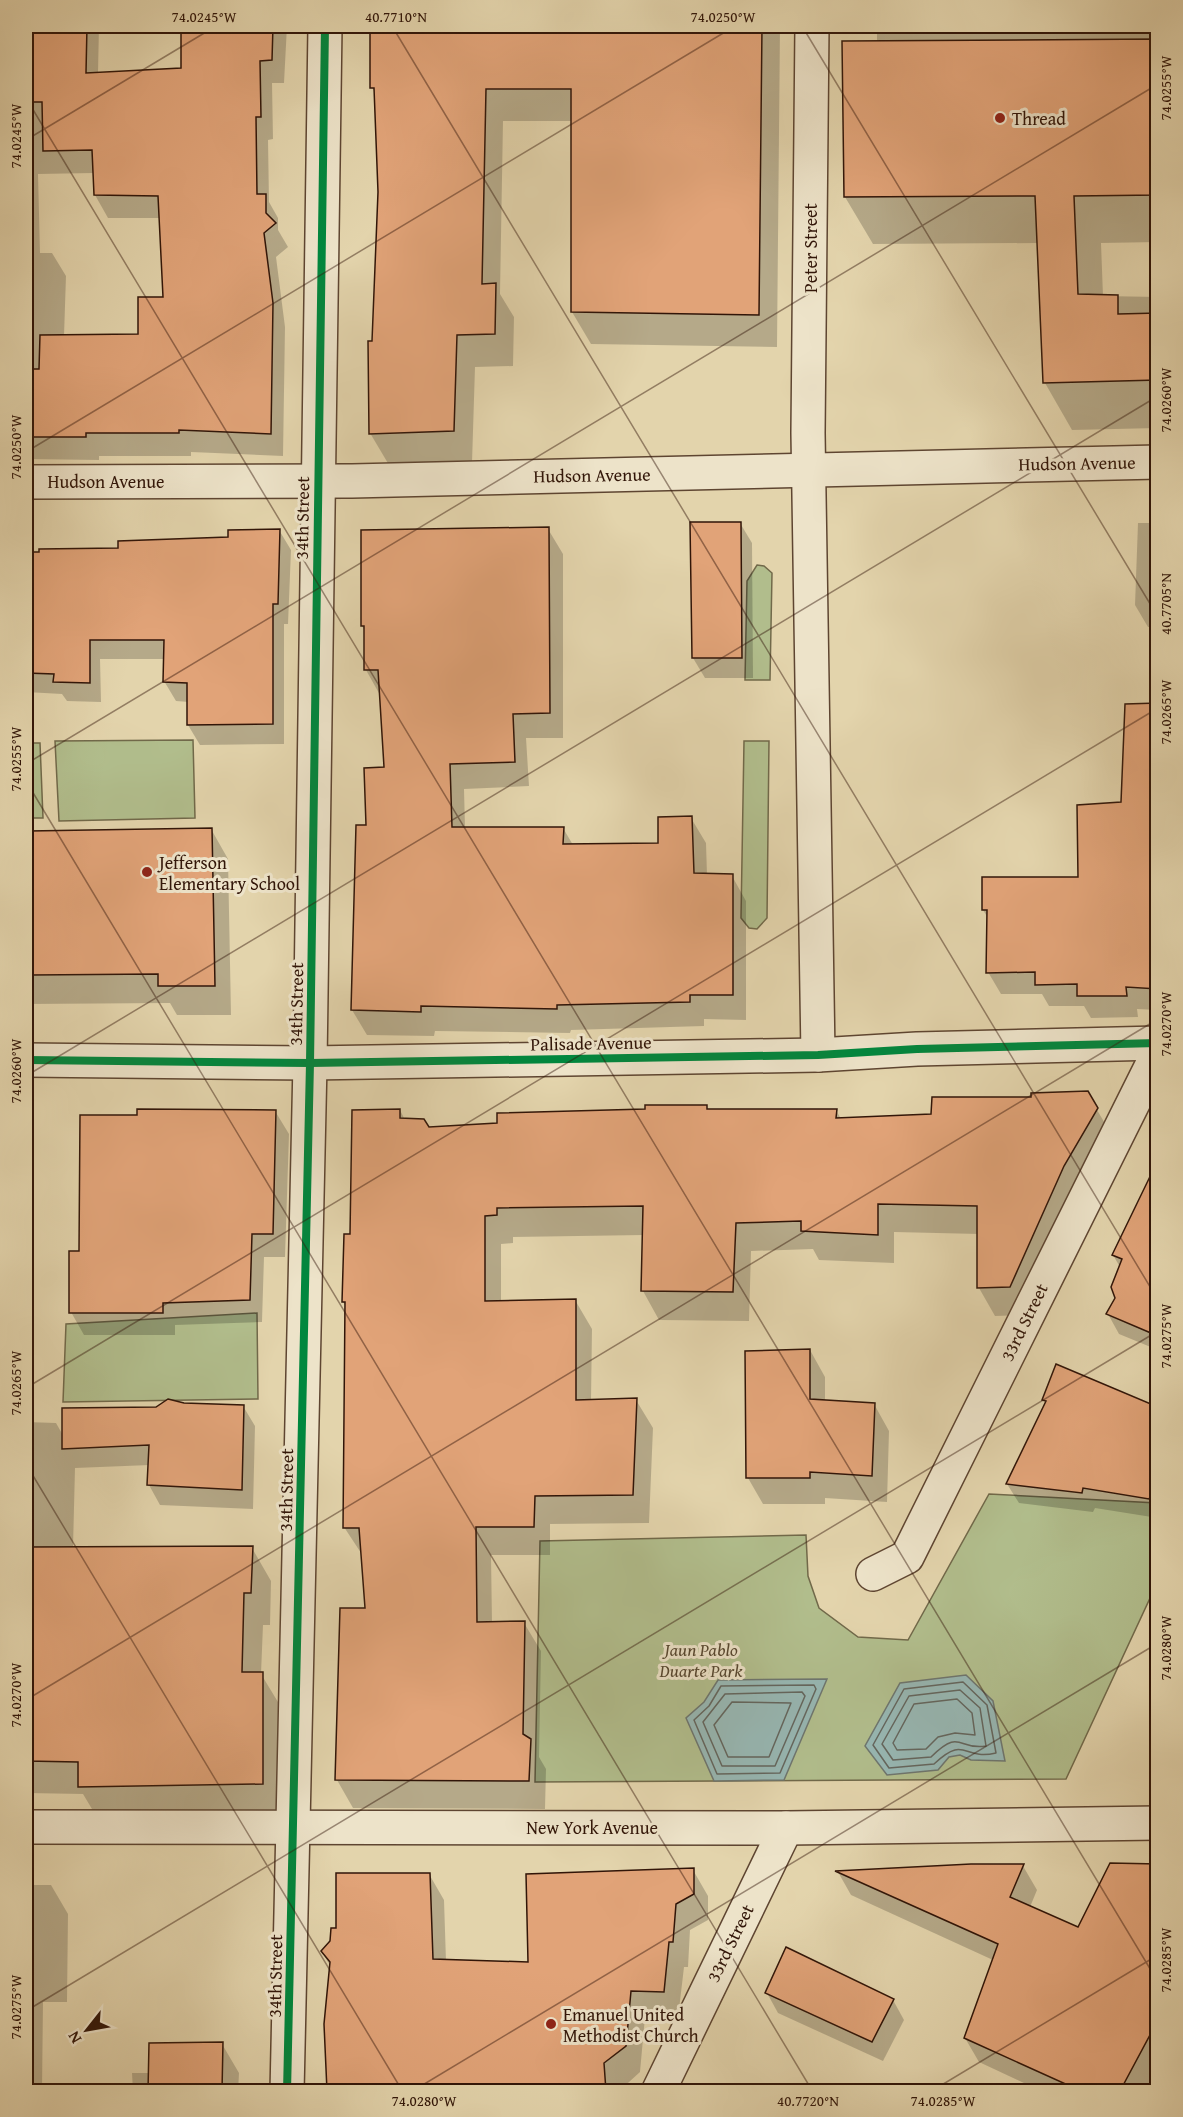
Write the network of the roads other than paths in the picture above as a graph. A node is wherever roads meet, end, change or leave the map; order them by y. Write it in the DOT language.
graph roads {
  1 [pos="325,26"];
  2 [pos="812,26"];
  3 [pos="1158,462"];
  4 [pos="810,471"];
  5 [pos="318,481"];
  6 [pos="26,482"];
  7 [pos="1158,1043"];
  8 [pos="1158,1053"];
  9 [pos="818,1055"];
  10 [pos="26,1060"];
  11 [pos="310,1063"];
  12 [pos="873,1574"];
  13 [pos="1158,1823"];
  14 [pos="292,1825"];
  15 [pos="26,1827"];
  16 [pos="786,1828"];
  17 [pos="287,2091"];
  18 [pos="658,2091"];
  1 -- 5 [label="street, 34th Street"];
  2 -- 4 [label="street, Peter Street"];
  3 -- 4 [label="street, Hudson Avenue"];
  4 -- 5 [label="street, Hudson Avenue"];
  4 -- 9 [label="street, Peter Street"];
  5 -- 6 [label="street, Hudson Avenue"];
  5 -- 11 [label="street, 34th Street"];
  7 -- 9 [label="street, Palisade Avenue"];
  8 -- 12 [label="street, 33rd Street"];
  9 -- 11 [label="street, Palisade Avenue"];
  10 -- 11 [label="street, Palisade Avenue"];
  11 -- 14 [label="street, 34th Street"];
  13 -- 16 [label="street, New York Avenue"];
  14 -- 15 [label="street, New York Avenue"];
  14 -- 16 [label="street, New York Avenue"];
  14 -- 17 [label="street, 34th Street"];
  16 -- 18 [label="street, 33rd Street"];
}
